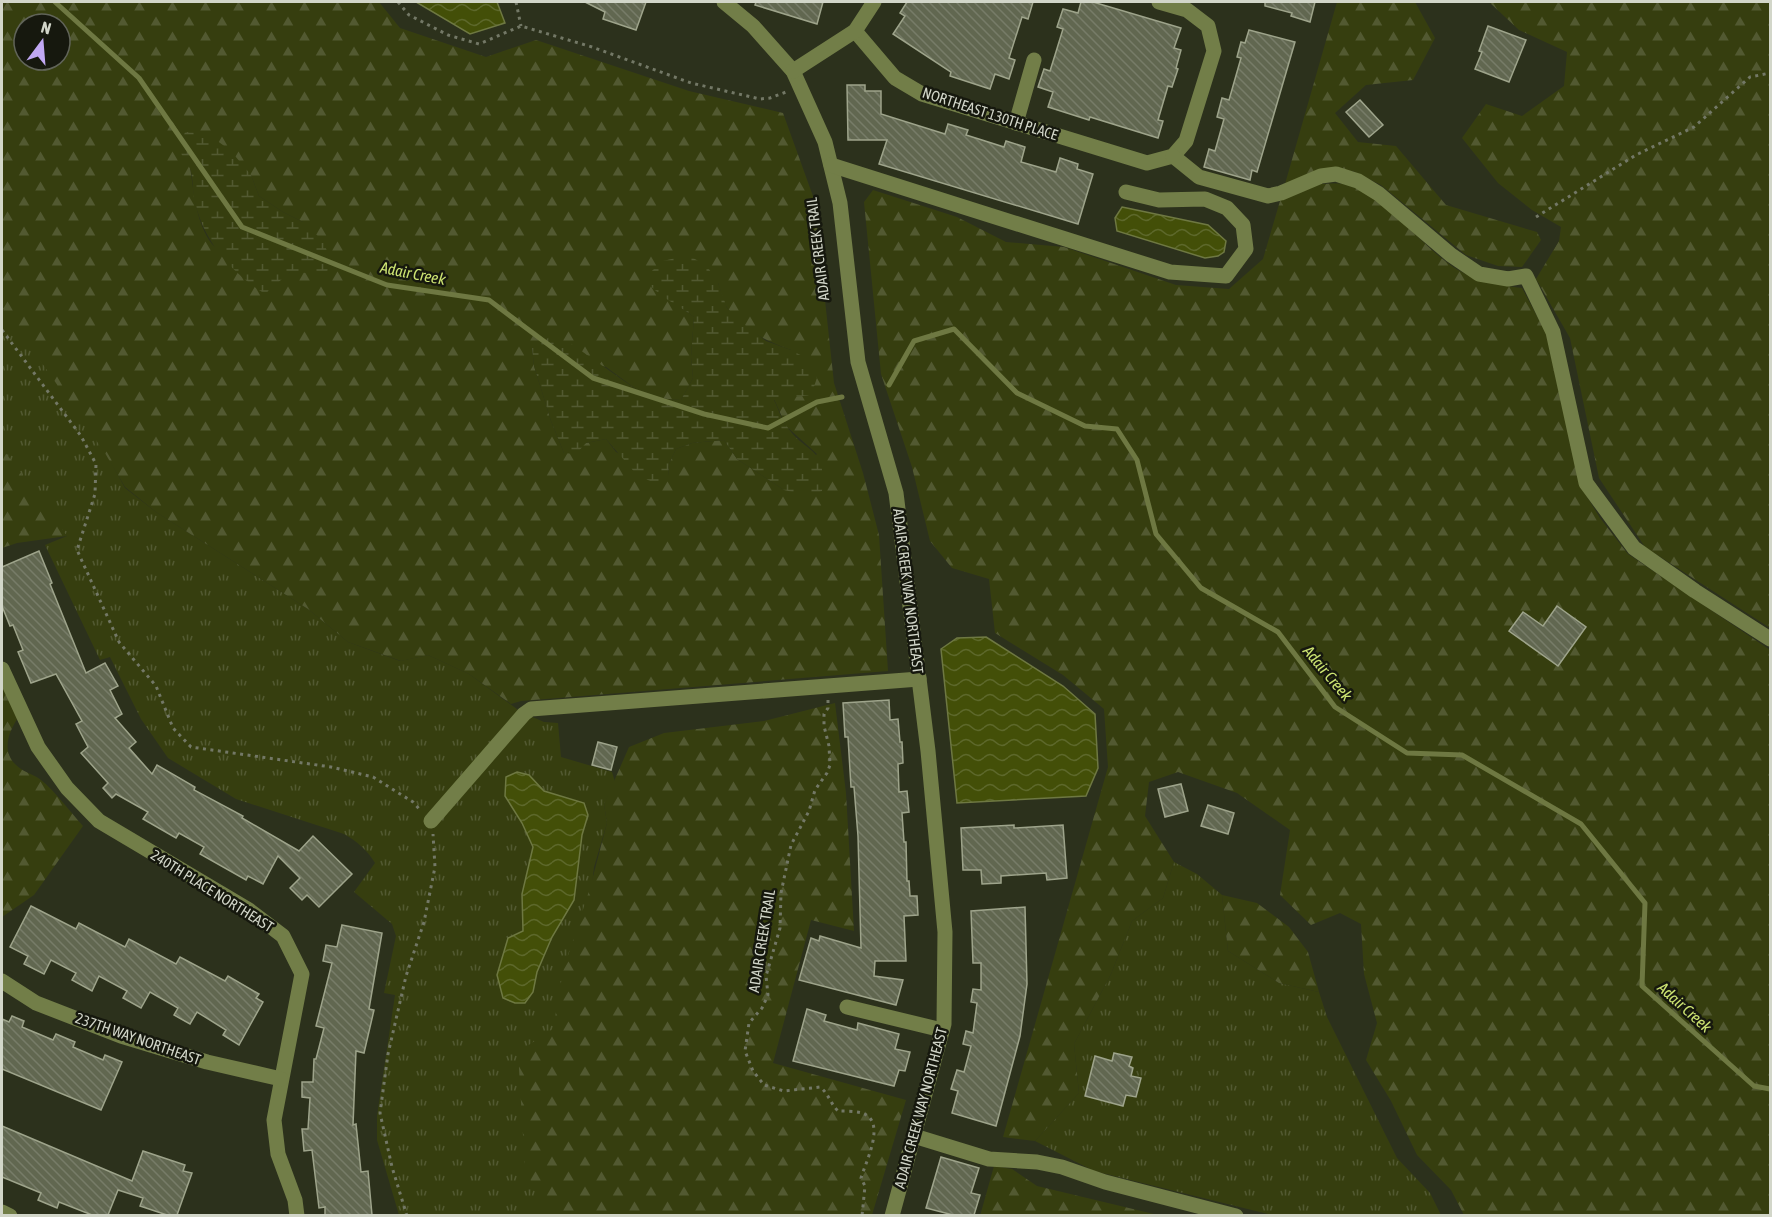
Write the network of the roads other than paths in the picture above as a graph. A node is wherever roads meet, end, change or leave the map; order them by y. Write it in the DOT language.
graph roads {
  1 [pos="724,2"];
  2 [pos="874,2"];
  3 [pos="1159,2"];
  4 [pos="855,31"];
  5 [pos="1034,60"];
  6 [pos="793,71"];
  7 [pos="1016,123"];
  8 [pos="1173,156"];
  9 [pos="831,165"];
  10 [pos="1126,192"];
  11 [pos="1770,639"];
  12 [pos="2,669"];
  13 [pos="919,679"];
  14 [pos="431,821"];
  15 [pos="2,981"];
  16 [pos="847,1006"];
  17 [pos="942,1030"];
  18 [pos="281,1079"];
  19 [pos="914,1136"];
  20 [pos="2,1212"];
  21 [pos="10,1215"];
  22 [pos="297,1215"];
  23 [pos="892,1215"];
  24 [pos="1236,1215"];
  1 -- 6 [label="street, ADAIR CREEK WAY NORTHEAST"];
  2 -- 4 [label="street"];
  3 -- 8 [label="street"];
  4 -- 6 [label="street"];
  4 -- 7 [label="street, NORTHEAST 130TH PLACE"];
  5 -- 7 [label="street"];
  6 -- 9 [label="street, ADAIR CREEK WAY NORTHEAST"];
  7 -- 8 [label="street, NORTHEAST 130TH PLACE"];
  8 -- 11 [label="street"];
  9 -- 10 [label="street"];
  9 -- 13 [label="street, ADAIR CREEK WAY NORTHEAST"];
  12 -- 18 [label="street, 240TH PLACE NORTHEAST"];
  13 -- 14 [label="street"];
  13 -- 17 [label="street, ADAIR CREEK WAY NORTHEAST"];
  15 -- 18 [label="street, 237TH WAY NORTHEAST"];
  16 -- 17 [label="street"];
  17 -- 19 [label="street, ADAIR CREEK WAY NORTHEAST"];
  18 -- 22 [label="street, 240TH PLACE NORTHEAST"];
  19 -- 23 [label="street, ADAIR CREEK WAY NORTHEAST"];
  19 -- 24 [label="street"];
  20 -- 21 [label="street"];
}
